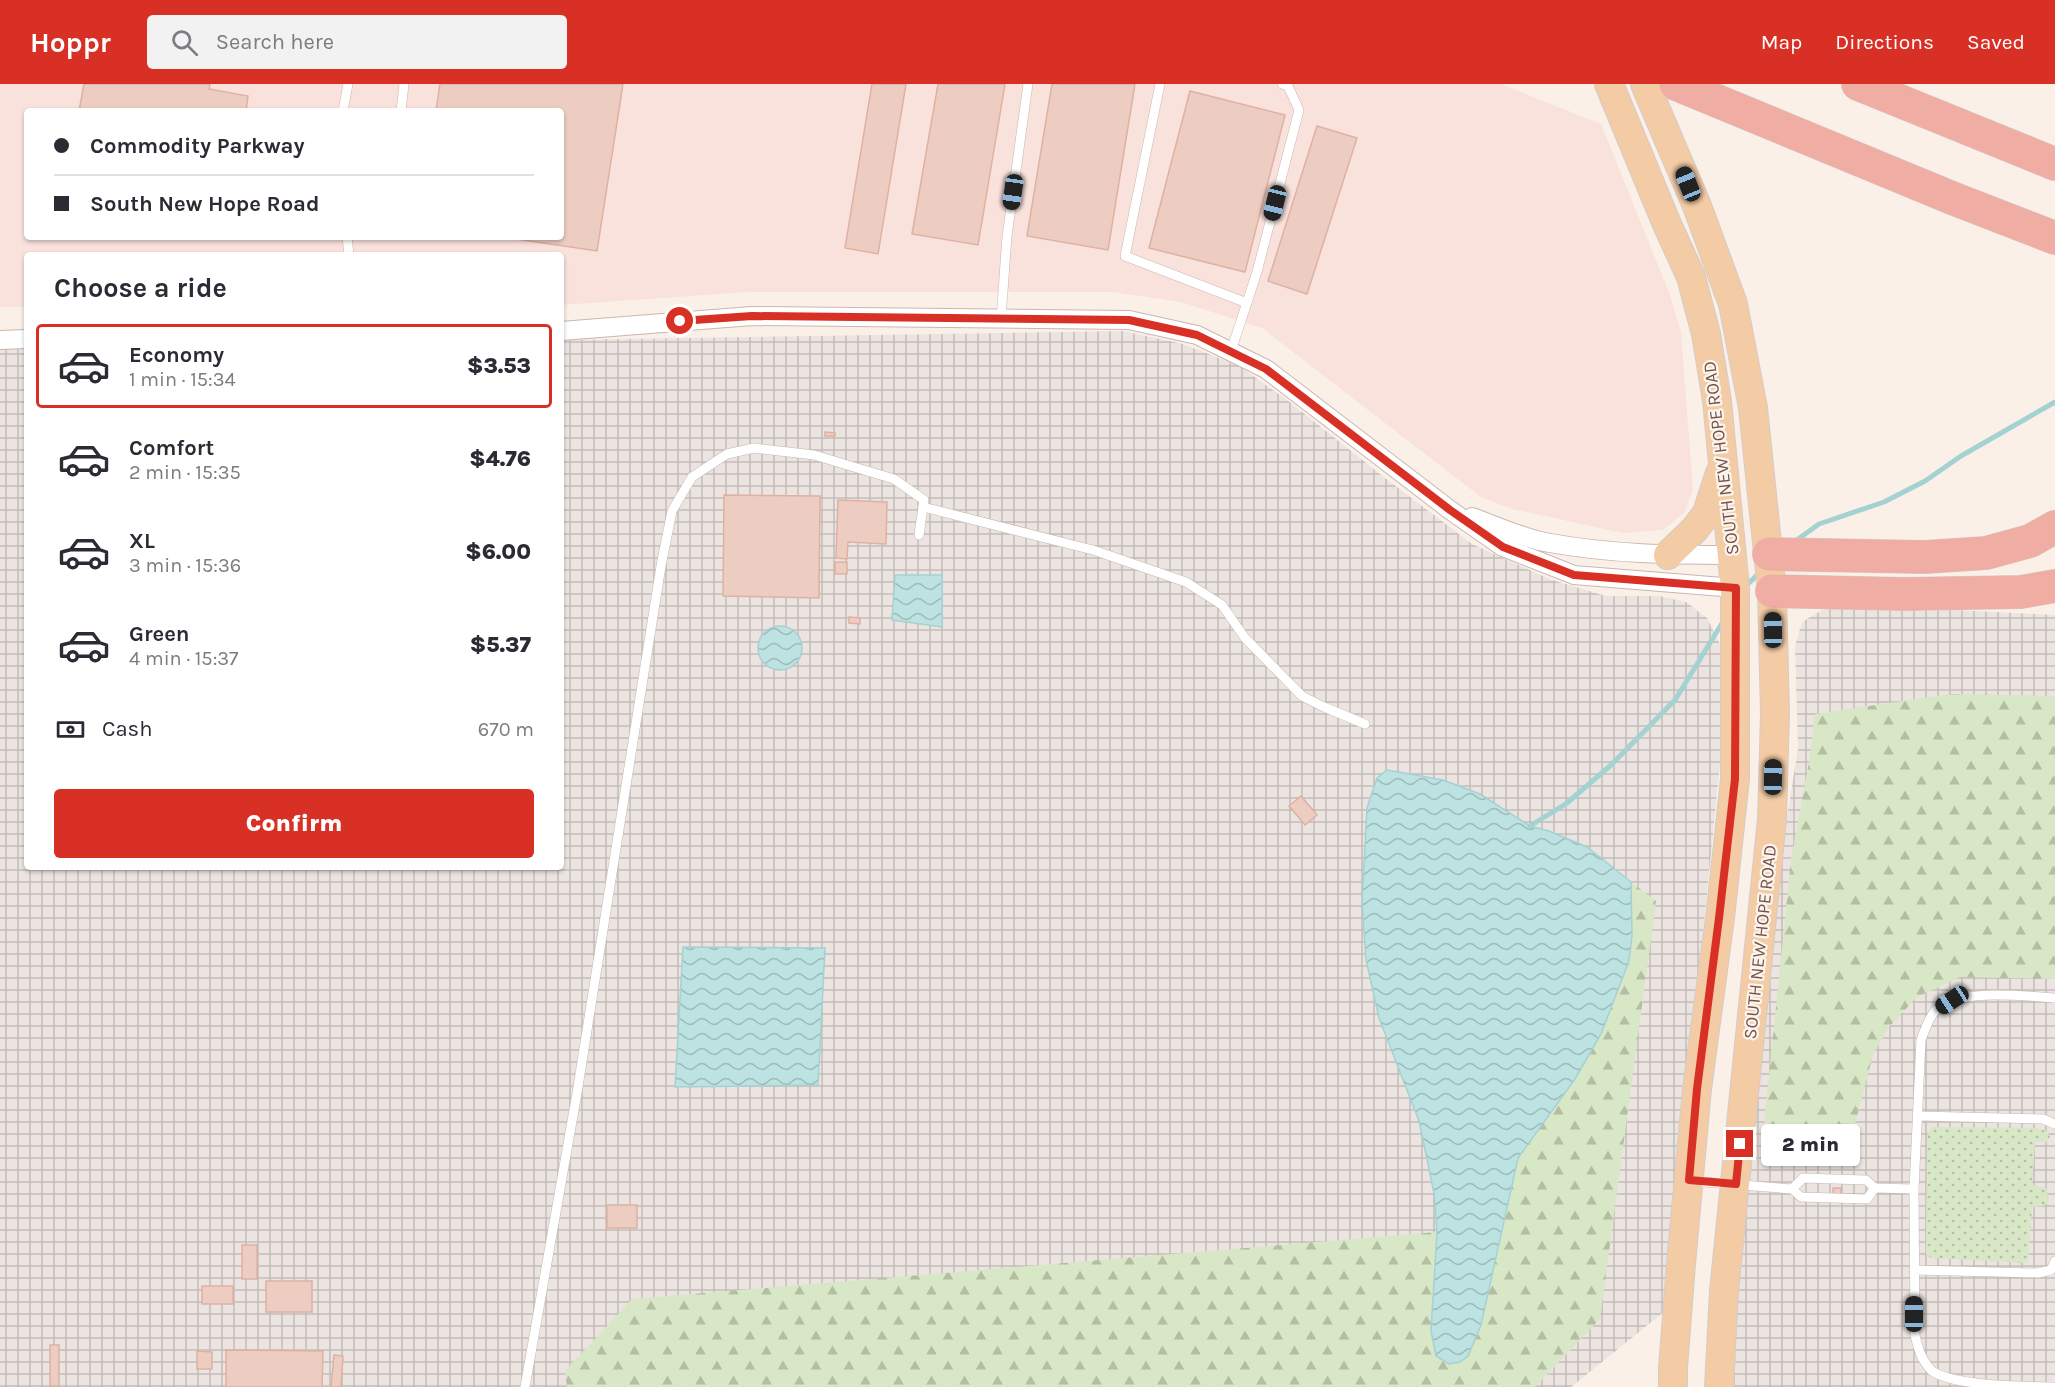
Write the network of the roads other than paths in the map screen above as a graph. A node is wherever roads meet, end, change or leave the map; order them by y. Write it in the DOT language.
graph roads {
  1 [pos="348,84"];
  2 [pos="404,84"];
  3 [pos="1028,84"];
  4 [pos="1160,84"];
  5 [pos="1281,84"];
  6 [pos="1609,84"];
  7 [pos="1645,84"];
  8 [pos="1676,84"];
  9 [pos="1858,84"];
  10 [pos="344,108"];
  11 [pos="401,108"];
  12 [pos="2055,164"];
  13 [pos="1952,198"];
  14 [pos="2055,238"];
  15 [pos="2055,262"];
  16 [pos="1247,303"];
  17 [pos="1001,319"];
  18 [pos="564,331"];
  19 [pos="24,339"];
  20 [pos="0,340"];
  21 [pos="1231,351"];
  22 [pos="1723,465"];
  23 [pos="923,507"];
  24 [pos="1450,510"];
  25 [pos="2055,528"];
  26 [pos="919,535"];
  27 [pos="1768,554"];
  28 [pos="1668,555"];
  29 [pos="1733,555"];
  30 [pos="2055,586"];
  31 [pos="1736,588"];
  32 [pos="1772,591"];
  33 [pos="1365,724"];
  34 [pos="2055,998"];
  35 [pos="1918,1116"];
  36 [pos="2055,1124"];
  37 [pos="1689,1180"];
  38 [pos="1736,1184"];
  39 [pos="1875,1188"];
  40 [pos="1792,1189"];
  41 [pos="1914,1189"];
  42 [pos="2055,1261"];
  43 [pos="1914,1270"];
  44 [pos="525,1387"];
  45 [pos="1673,1387"];
  46 [pos="1719,1387"];
  47 [pos="2055,1387"];
  1 -- 10 [label="lane"];
  2 -- 11 [label="lane"];
  3 -- 17 [label="lane"];
  4 -- 16 [label="lane"];
  5 -- 16 [label="lane"];
  6 -- 22 [label="main road, SOUTH NEW HOPE ROAD"];
  7 -- 27 [label="main road, SOUTH NEW HOPE ROAD"];
  8 -- 13 [label="highway"];
  9 -- 12 [label="highway"];
  13 -- 14 [label="highway"];
  13 -- 15 [label="highway"];
  16 -- 21 [label="lane"];
  17 -- 18 [label="street"];
  17 -- 21 [label="street"];
  19 -- 20 [label="street"];
  21 -- 24 [label="street"];
  22 -- 28 [label="main road"];
  22 -- 29 [label="main road, SOUTH NEW HOPE ROAD"];
  23 -- 26 [label="lane"];
  23 -- 33 [label="lane"];
  23 -- 44 [label="lane"];
  24 -- 28 [label="street"];
  24 -- 31 [label="street"];
  25 -- 27 [label="highway"];
  27 -- 29 [label="main road"];
  27 -- 32 [label="main road, SOUTH NEW HOPE ROAD"];
  28 -- 29 [label="street"];
  29 -- 31 [label="main road, SOUTH NEW HOPE ROAD"];
  30 -- 32 [label="highway"];
  31 -- 32 [label="main road"];
  31 -- 37 [label="main road, SOUTH NEW HOPE ROAD"];
  32 -- 38 [label="main road, SOUTH NEW HOPE ROAD"];
  34 -- 35 [label="lane"];
  35 -- 36 [label="lane"];
  35 -- 41 [label="lane"];
  37 -- 38 [label="lane"];
  37 -- 45 [label="main road, SOUTH NEW HOPE ROAD"];
  38 -- 40 [label="lane"];
  38 -- 46 [label="main road, SOUTH NEW HOPE ROAD"];
  39 -- 40 [label="lane"];
  39 -- 40 [label="lane"];
  39 -- 41 [label="lane"];
  41 -- 43 [label="lane"];
  42 -- 43 [label="lane"];
  43 -- 47 [label="lane"];
}
